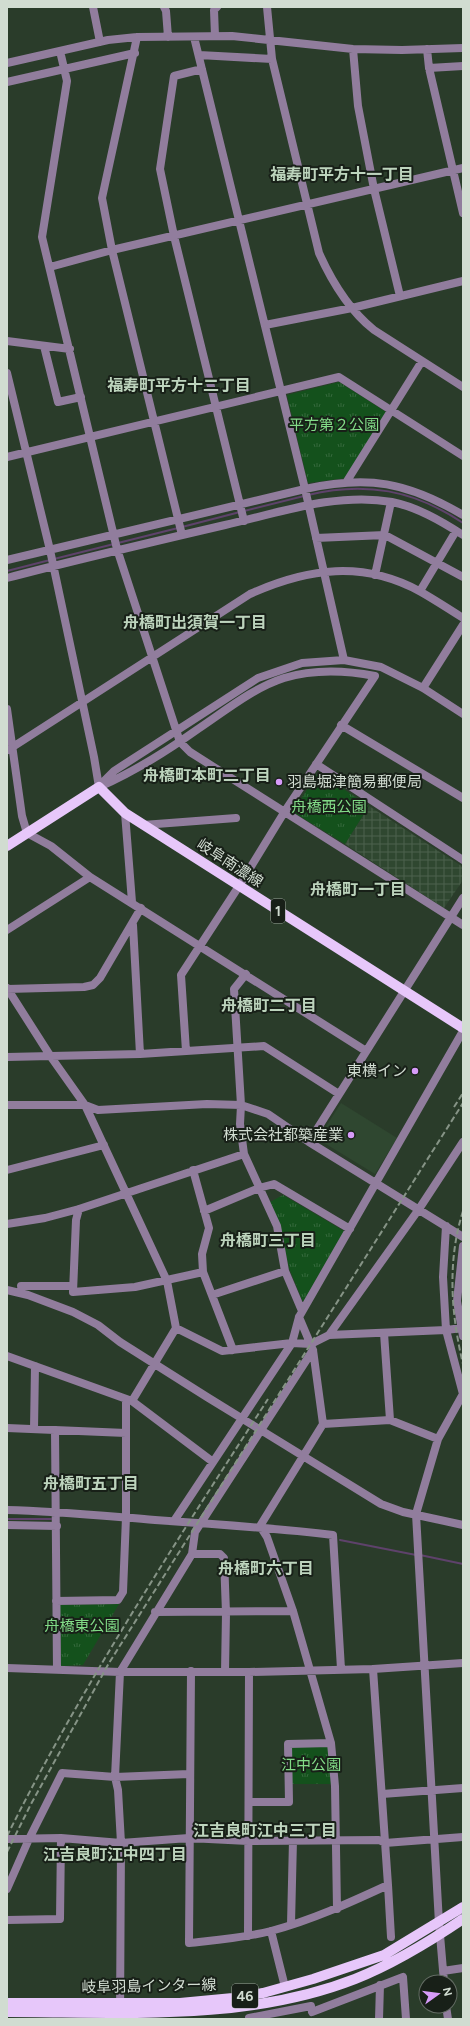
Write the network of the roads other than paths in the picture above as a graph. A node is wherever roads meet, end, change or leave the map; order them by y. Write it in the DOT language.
graph roads {
  1 [pos="93,7"];
  2 [pos="164,7"];
  3 [pos="216,7"];
  4 [pos="267,7"];
  5 [pos="168,36"];
  6 [pos="215,36"];
  7 [pos="137,37"];
  8 [pos="194,37"];
  9 [pos="269,40"];
  10 [pos="100,42"];
  11 [pos="463,48"];
  12 [pos="353,49"];
  13 [pos="427,49"];
  14 [pos="60,51"];
  15 [pos="134,53"];
  16 [pos="199,55"];
  17 [pos="272,59"];
  18 [pos="7,63"];
  19 [pos="463,66"];
  20 [pos="429,68"];
  21 [pos="202,69"];
  22 [pos="64,70"];
  23 [pos="7,82"];
  24 [pos="463,168"];
  25 [pos="452,170"];
  26 [pos="374,189"];
  27 [pos="307,204"];
  28 [pos="463,213"];
  29 [pos="238,220"];
  30 [pos="174,236"];
  31 [pos="112,250"];
  32 [pos="50,266"];
  33 [pos="463,281"];
  34 [pos="400,296"];
  35 [pos="352,308"];
  36 [pos="265,325"];
  37 [pos="7,341"];
  38 [pos="44,346"];
  39 [pos="70,349"];
  40 [pos="422,361"];
  41 [pos="7,374"];
  42 [pos="463,387"];
  43 [pos="281,391"];
  44 [pos="81,396"];
  45 [pos="217,406"];
  46 [pos="391,411"];
  47 [pos="155,421"];
  48 [pos="91,436"];
  49 [pos="26,452"];
  50 [pos="7,456"];
  51 [pos="463,456"];
  52 [pos="347,481"];
  53 [pos="305,490"];
  54 [pos="391,502"];
  55 [pos="308,505"];
  56 [pos="240,507"];
  57 [pos="463,515"];
  58 [pos="243,520"];
  59 [pos="180,527"];
  60 [pos="460,533"];
  61 [pos="384,534"];
  62 [pos="114,538"];
  63 [pos="316,538"];
  64 [pos="118,550"];
  65 [pos="50,553"];
  66 [pos="7,560"];
  67 [pos="438,562"];
  68 [pos="53,565"];
  69 [pos="324,571"];
  70 [pos="375,575"];
  71 [pos="463,577"];
  72 [pos="7,578"];
  73 [pos="420,591"];
  74 [pos="463,618"];
  75 [pos="463,626"];
  76 [pos="152,657"];
  77 [pos="344,660"];
  78 [pos="423,688"];
  79 [pos="83,702"];
  80 [pos="7,709"];
  81 [pos="463,714"];
  82 [pos="341,725"];
  83 [pos="176,732"];
  84 [pos="180,742"];
  85 [pos="9,750"];
  86 [pos="316,764"];
  87 [pos="99,787"];
  88 [pos="463,798"];
  89 [pos="285,811"];
  90 [pos="125,813"];
  91 [pos="236,818"];
  92 [pos="144,825"];
  93 [pos="27,833"];
  94 [pos="7,846"];
  95 [pos="463,860"];
  96 [pos="90,877"];
  97 [pos="239,886"];
  98 [pos="463,898"];
  99 [pos="132,902"];
  100 [pos="141,908"];
  101 [pos="451,917"];
  102 [pos="463,924"];
  103 [pos="132,926"];
  104 [pos="7,930"];
  105 [pos="199,946"];
  106 [pos="246,974"];
  107 [pos="7,989"];
  108 [pos="404,992"];
  109 [pos="463,1028"];
  110 [pos="463,1031"];
  111 [pos="238,1047"];
  112 [pos="186,1051"];
  113 [pos="366,1051"];
  114 [pos="140,1054"];
  115 [pos="7,1057"];
  116 [pos="51,1057"];
  117 [pos="339,1094"];
  118 [pos="7,1105"];
  119 [pos="85,1105"];
  120 [pos="241,1105"];
  121 [pos="309,1142"];
  122 [pos="463,1142"];
  123 [pos="104,1145"];
  124 [pos="244,1154"];
  125 [pos="7,1170"];
  126 [pos="193,1170"];
  127 [pos="376,1183"];
  128 [pos="259,1188"];
  129 [pos="125,1192"];
  130 [pos="79,1209"];
  131 [pos="419,1209"];
  132 [pos="204,1211"];
  133 [pos="7,1224"];
  134 [pos="446,1226"];
  135 [pos="350,1230"];
  136 [pos="463,1237"];
  137 [pos="463,1246"];
  138 [pos="285,1271"];
  139 [pos="203,1272"];
  140 [pos="167,1281"];
  141 [pos="21,1286"];
  142 [pos="73,1286"];
  143 [pos="7,1290"];
  144 [pos="212,1295"];
  145 [pos="300,1314"];
  146 [pos="176,1328"];
  147 [pos="446,1330"];
  148 [pos="462,1332"];
  149 [pos="384,1333"];
  150 [pos="330,1335"];
  151 [pos="292,1343"];
  152 [pos="312,1347"];
  153 [pos="233,1350"];
  154 [pos="7,1356"];
  155 [pos="156,1363"];
  156 [pos="35,1366"];
  157 [pos="463,1394"];
  158 [pos="129,1400"];
  159 [pos="242,1419"];
  160 [pos="390,1420"];
  161 [pos="323,1424"];
  162 [pos="7,1428"];
  163 [pos="34,1429"];
  164 [pos="55,1430"];
  165 [pos="261,1430"];
  166 [pos="126,1433"];
  167 [pos="438,1439"];
  168 [pos="302,1457"];
  169 [pos="213,1462"];
  170 [pos="7,1510"];
  171 [pos="57,1510"];
  172 [pos="416,1514"];
  173 [pos="126,1517"];
  174 [pos="174,1521"];
  175 [pos="200,1523"];
  176 [pos="7,1525"];
  177 [pos="463,1525"];
  178 [pos="57,1526"];
  179 [pos="260,1526"];
  180 [pos="192,1554"];
  181 [pos="56,1601"];
  182 [pos="293,1611"];
  183 [pos="155,1612"];
  184 [pos="226,1612"];
  185 [pos="463,1663"];
  186 [pos="424,1666"];
  187 [pos="7,1668"];
  188 [pos="57,1669"];
  189 [pos="341,1669"];
  190 [pos="373,1669"];
  191 [pos="191,1671"];
  192 [pos="310,1671"];
  193 [pos="120,1672"];
  194 [pos="225,1672"];
  195 [pos="249,1672"];
  196 [pos="330,1743"];
  197 [pos="189,1774"];
  198 [pos="115,1777"];
  199 [pos="463,1788"];
  200 [pos="431,1790"];
  201 [pos="382,1794"];
  202 [pos="250,1802"];
  203 [pos="463,1837"];
  204 [pos="61,1838"];
  205 [pos="189,1838"];
  206 [pos="7,1839"];
  207 [pos="29,1839"];
  208 [pos="434,1839"];
  209 [pos="293,1840"];
  210 [pos="248,1841"];
  211 [pos="335,1841"];
  212 [pos="121,1843"];
  213 [pos="385,1843"];
  214 [pos="388,1885"];
  215 [pos="7,1890"];
  216 [pos="463,1907"];
  217 [pos="337,1909"];
  218 [pos="463,1919"];
  219 [pos="7,1920"];
  220 [pos="291,1924"];
  221 [pos="439,1924"];
  222 [pos="271,1931"];
  223 [pos="440,1935"];
  224 [pos="248,1936"];
  225 [pos="391,1938"];
  226 [pos="463,1970"];
  227 [pos="443,1971"];
  228 [pos="443,1974"];
  229 [pos="380,1985"];
  230 [pos="285,1987"];
  231 [pos="309,1994"];
  232 [pos="249,2000"];
  233 [pos="7,2003"];
  234 [pos="120,2011"];
  235 [pos="7,2012"];
  236 [pos="312,2012"];
  237 [pos="250,2019"];
  238 [pos="379,2019"];
  239 [pos="406,2019"];
  1 -- 10 [label="street"];
  2 -- 5 [label="street"];
  3 -- 6 [label="street"];
  4 -- 9 [label="street"];
  5 -- 7 [label="street"];
  5 -- 8 [label="street"];
  6 -- 8 [label="street"];
  6 -- 9 [label="street"];
  7 -- 10 [label="street"];
  7 -- 15 [label="street"];
  8 -- 16 [label="street"];
  9 -- 12 [label="street"];
  9 -- 17 [label="street"];
  10 -- 14 [label="street"];
  11 -- 13 [label="street"];
  12 -- 13 [label="street"];
  12 -- 26 [label="street"];
  13 -- 20 [label="street"];
  14 -- 18 [label="street"];
  14 -- 22 [label="street"];
  15 -- 22 [label="street"];
  15 -- 31 [label="street"];
  16 -- 17 [label="street"];
  16 -- 21 [label="street"];
  17 -- 27 [label="street"];
  19 -- 20 [label="street"];
  20 -- 25 [label="street"];
  21 -- 29 [label="street"];
  21 -- 30 [label="street"];
  22 -- 23 [label="street"];
  22 -- 32 [label="street"];
  24 -- 25 [label="street"];
  25 -- 26 [label="street"];
  25 -- 28 [label="street"];
  26 -- 27 [label="street"];
  26 -- 34 [label="street"];
  27 -- 29 [label="street"];
  27 -- 35 [label="street"];
  29 -- 30 [label="street"];
  29 -- 36 [label="street"];
  30 -- 31 [label="street"];
  30 -- 45 [label="street"];
  31 -- 32 [label="street"];
  31 -- 47 [label="street"];
  32 -- 39 [label="street"];
  33 -- 34 [label="street"];
  34 -- 35 [label="street"];
  35 -- 36 [label="street"];
  35 -- 40 [label="street"];
  36 -- 43 [label="street"];
  37 -- 38 [label="street"];
  38 -- 39 [label="street"];
  38 -- 44 [label="street"];
  39 -- 44 [label="street"];
  40 -- 42 [label="street"];
  40 -- 46 [label="street"];
  41 -- 49 [label="street"];
  43 -- 45 [label="street"];
  43 -- 46 [label="street"];
  43 -- 53 [label="street"];
  44 -- 48 [label="street"];
  45 -- 47 [label="street"];
  45 -- 56 [label="street"];
  46 -- 51 [label="street"];
  46 -- 52 [label="street"];
  47 -- 48 [label="street"];
  47 -- 59 [label="street"];
  48 -- 49 [label="street"];
  48 -- 62 [label="street"];
  49 -- 50 [label="street"];
  49 -- 65 [label="street"];
  52 -- 53 [label="street"];
  52 -- 57 [label="street"];
  53 -- 55 [label="street"];
  53 -- 56 [label="street"];
  54 -- 55 [label="street"];
  54 -- 60 [label="street"];
  54 -- 61 [label="street"];
  55 -- 58 [label="street"];
  55 -- 63 [label="street"];
  56 -- 58 [label="street"];
  56 -- 59 [label="street"];
  58 -- 59 [label="street"];
  59 -- 62 [label="street"];
  59 -- 64 [label="street"];
  60 -- 67 [label="street"];
  61 -- 63 [label="street"];
  61 -- 67 [label="street"];
  61 -- 70 [label="street"];
  62 -- 64 [label="street"];
  62 -- 65 [label="street"];
  63 -- 69 [label="street"];
  64 -- 68 [label="street"];
  64 -- 76 [label="street"];
  65 -- 66 [label="street"];
  65 -- 68 [label="street"];
  67 -- 71 [label="street"];
  67 -- 73 [label="street"];
  68 -- 72 [label="street"];
  68 -- 79 [label="street"];
  69 -- 70 [label="street"];
  69 -- 76 [label="street"];
  69 -- 77 [label="street"];
  70 -- 73 [label="street"];
  73 -- 74 [label="street"];
  75 -- 78 [label="street"];
  76 -- 79 [label="street"];
  76 -- 83 [label="street"];
  77 -- 78 [label="street"];
  77 -- 83 [label="street"];
  78 -- 81 [label="street"];
  79 -- 85 [label="street"];
  79 -- 87 [label="street"];
  80 -- 85 [label="street"];
  82 -- 84 [label="street"];
  82 -- 86 [label="street"];
  82 -- 88 [label="street"];
  83 -- 84 [label="street"];
  83 -- 87 [label="street"];
  84 -- 87 [label="street"];
  84 -- 89 [label="street"];
  85 -- 93 [label="street"];
  86 -- 89 [label="street"];
  86 -- 95 [label="street"];
  87 -- 90 [label="main road, 岐阜南濃線 / 1"];
  87 -- 93 [label="main road"];
  89 -- 97 [label="street"];
  89 -- 101 [label="street"];
  90 -- 92 [label="main road, 岐阜南濃線 / 1"];
  90 -- 99 [label="street"];
  91 -- 92 [label="street"];
  92 -- 97 [label="main road, 岐阜南濃線 / 1"];
  93 -- 94 [label="main road"];
  93 -- 96 [label="street"];
  96 -- 99 [label="street"];
  96 -- 104 [label="street"];
  97 -- 105 [label="street"];
  97 -- 108 [label="main road, 岐阜南濃線 / 1"];
  98 -- 101 [label="street"];
  99 -- 100 [label="street"];
  100 -- 103 [label="street"];
  100 -- 105 [label="street"];
  101 -- 102 [label="street"];
  101 -- 108 [label="street"];
  103 -- 107 [label="street"];
  103 -- 114 [label="street"];
  105 -- 106 [label="street"];
  105 -- 112 [label="street"];
  106 -- 111 [label="street"];
  106 -- 113 [label="street"];
  107 -- 116 [label="street"];
  108 -- 109 [label="main road, 岐阜南濃線 / 1"];
  108 -- 113 [label="street"];
  110 -- 127 [label="street"];
  111 -- 112 [label="street"];
  111 -- 117 [label="street"];
  111 -- 120 [label="street"];
  112 -- 114 [label="street"];
  113 -- 117 [label="street"];
  114 -- 116 [label="street"];
  115 -- 116 [label="street"];
  116 -- 119 [label="street"];
  117 -- 121 [label="street"];
  118 -- 119 [label="street"];
  119 -- 120 [label="street"];
  119 -- 123 [label="street"];
  120 -- 121 [label="street"];
  120 -- 124 [label="street"];
  121 -- 127 [label="street"];
  122 -- 131 [label="street"];
  123 -- 125 [label="street"];
  123 -- 129 [label="street"];
  124 -- 126 [label="street"];
  124 -- 128 [label="street"];
  126 -- 129 [label="street"];
  126 -- 132 [label="street"];
  127 -- 131 [label="street"];
  127 -- 135 [label="street"];
  128 -- 132 [label="street"];
  128 -- 135 [label="street"];
  128 -- 138 [label="street"];
  129 -- 130 [label="street"];
  129 -- 140 [label="street"];
  130 -- 133 [label="street"];
  130 -- 142 [label="street"];
  131 -- 134 [label="street"];
  131 -- 150 [label="street"];
  132 -- 139 [label="street"];
  134 -- 136 [label="street"];
  134 -- 147 [label="street"];
  135 -- 145 [label="street"];
  137 -- 148 [label="street"];
  138 -- 144 [label="street"];
  138 -- 145 [label="street"];
  139 -- 140 [label="street"];
  139 -- 144 [label="street"];
  140 -- 142 [label="street"];
  140 -- 146 [label="street"];
  141 -- 142 [label="street"];
  143 -- 155 [label="street"];
  144 -- 153 [label="street"];
  145 -- 151 [label="street"];
  145 -- 152 [label="street"];
  146 -- 153 [label="street"];
  146 -- 155 [label="street"];
  147 -- 148 [label="street"];
  147 -- 149 [label="street"];
  147 -- 157 [label="street"];
  149 -- 150 [label="street"];
  149 -- 160 [label="street"];
  150 -- 152 [label="street"];
  151 -- 152 [label="street"];
  151 -- 153 [label="street"];
  151 -- 159 [label="street"];
  152 -- 161 [label="street"];
  152 -- 165 [label="street"];
  154 -- 156 [label="street"];
  155 -- 158 [label="street"];
  155 -- 159 [label="street"];
  156 -- 158 [label="street"];
  156 -- 163 [label="street"];
  157 -- 167 [label="street"];
  158 -- 166 [label="street"];
  158 -- 169 [label="street"];
  159 -- 165 [label="street"];
  159 -- 169 [label="street"];
  160 -- 161 [label="street"];
  160 -- 167 [label="street"];
  161 -- 168 [label="street"];
  162 -- 163 [label="street"];
  163 -- 164 [label="street"];
  164 -- 166 [label="street"];
  164 -- 171 [label="street"];
  165 -- 168 [label="street"];
  165 -- 175 [label="street"];
  166 -- 173 [label="street"];
  167 -- 172 [label="street"];
  168 -- 172 [label="street"];
  168 -- 179 [label="street"];
  169 -- 174 [label="street"];
  170 -- 171 [label="street"];
  171 -- 173 [label="street"];
  171 -- 178 [label="street"];
  172 -- 177 [label="street"];
  172 -- 186 [label="street"];
  173 -- 174 [label="street"];
  173 -- 181 [label="street"];
  174 -- 175 [label="street"];
  175 -- 179 [label="street"];
  175 -- 180 [label="street"];
  176 -- 178 [label="street"];
  178 -- 181 [label="street"];
  179 -- 182 [label="street"];
  179 -- 189 [label="street"];
  180 -- 183 [label="street"];
  180 -- 184 [label="street"];
  181 -- 188 [label="street"];
  182 -- 184 [label="street"];
  182 -- 192 [label="street"];
  183 -- 184 [label="street"];
  183 -- 193 [label="street"];
  184 -- 194 [label="street"];
  185 -- 186 [label="street"];
  186 -- 190 [label="street"];
  186 -- 200 [label="street"];
  187 -- 188 [label="street"];
  188 -- 193 [label="street"];
  189 -- 190 [label="street"];
  189 -- 192 [label="street"];
  190 -- 201 [label="street"];
  191 -- 193 [label="street"];
  191 -- 194 [label="street"];
  191 -- 197 [label="street"];
  192 -- 195 [label="street"];
  192 -- 196 [label="street"];
  193 -- 198 [label="street"];
  194 -- 195 [label="street"];
  195 -- 202 [label="street"];
  196 -- 202 [label="street"];
  196 -- 211 [label="street"];
  197 -- 198 [label="street"];
  197 -- 205 [label="street"];
  198 -- 207 [label="street"];
  198 -- 212 [label="street"];
  199 -- 200 [label="street"];
  200 -- 201 [label="street"];
  200 -- 208 [label="street"];
  201 -- 213 [label="street"];
  202 -- 210 [label="street"];
  203 -- 208 [label="street"];
  204 -- 207 [label="street"];
  204 -- 212 [label="street"];
  204 -- 219 [label="street"];
  205 -- 210 [label="street"];
  205 -- 212 [label="street"];
  205 -- 224 [label="street"];
  206 -- 207 [label="street"];
  207 -- 215 [label="street"];
  208 -- 213 [label="street"];
  208 -- 221 [label="street"];
  209 -- 210 [label="street"];
  209 -- 211 [label="street"];
  209 -- 220 [label="street"];
  210 -- 224 [label="street"];
  211 -- 213 [label="street"];
  211 -- 217 [label="street"];
  212 -- 234 [label="street"];
  213 -- 214 [label="street"];
  214 -- 217 [label="street"];
  214 -- 225 [label="street"];
  216 -- 221 [label="main road, 岐阜羽島インター線 / 46"];
  217 -- 220 [label="street"];
  218 -- 223 [label="main road, 岐阜羽島インター線 / 46"];
  220 -- 222 [label="street"];
  221 -- 223 [label="street"];
  221 -- 230 [label="main road, 岐阜羽島インター線 / 46"];
  222 -- 224 [label="street"];
  222 -- 230 [label="street"];
  223 -- 227 [label="street"];
  223 -- 231 [label="main road, 岐阜羽島インター線 / 46"];
  226 -- 227 [label="street"];
  227 -- 228 [label="street"];
  229 -- 236 [label="street"];
  229 -- 238 [label="street"];
  229 -- 239 [label="street"];
  230 -- 232 [label="main road, 岐阜羽島インター線 / 46"];
  231 -- 232 [label="main road, 岐阜羽島インター線 / 46"];
  231 -- 236 [label="street"];
  232 -- 234 [label="main road, 岐阜羽島インター線 / 46"];
  232 -- 237 [label="street"];
  233 -- 234 [label="main road, 岐阜羽島インター線 / 46"];
  234 -- 235 [label="main road, 岐阜羽島インター線 / 46"];
  236 -- 237 [label="street"];
}
